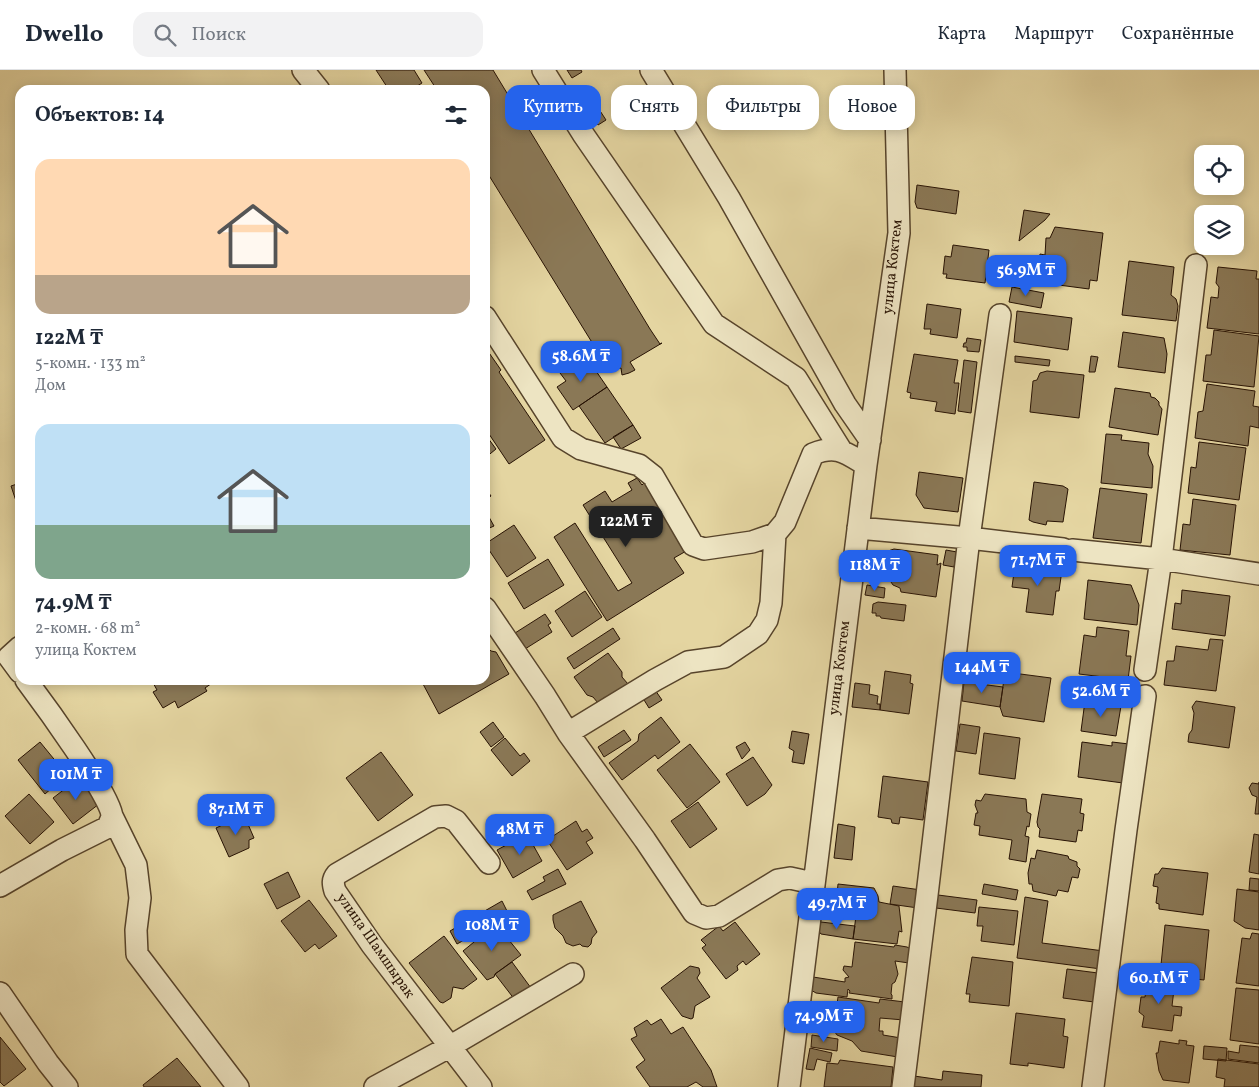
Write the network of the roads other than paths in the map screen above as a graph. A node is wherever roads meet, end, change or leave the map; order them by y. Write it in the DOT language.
graph roads {
  1 [pos="303,70"];
  2 [pos="543,70"];
  3 [pos="651,70"];
  4 [pos="895,70"];
  5 [pos="315,85"];
  6 [pos="1196,265"];
  7 [pos="1000,315"];
  8 [pos="490,325"];
  9 [pos="870,440"];
  10 [pos="841,450"];
  11 [pos="866,465"];
  12 [pos="858,528"];
  13 [pos="775,534"];
  14 [pos="969,538"];
  15 [pos="1161,559"];
  16 [pos="1259,574"];
  17 [pos="490,615"];
  18 [pos="15,651"];
  19 [pos="15,665"];
  20 [pos="1146,670"];
  21 [pos="29,685"];
  22 [pos="1145,696"];
  23 [pos="568,733"];
  24 [pos="112,816"];
  25 [pos="489,863"];
  26 [pos="813,883"];
  27 [pos="0,886"];
  28 [pos="573,974"];
  29 [pos="0,993"];
  30 [pos="449,1047"];
  31 [pos="67,1087"];
  32 [pos="238,1087"];
  33 [pos="375,1087"];
  34 [pos="481,1087"];
  35 [pos="789,1087"];
  36 [pos="903,1087"];
  37 [pos="1094,1087"];
  1 -- 5 [label="street"];
  2 -- 10 [label="street"];
  3 -- 9 [label="street"];
  4 -- 9 [label="street, улица Коктем"];
  6 -- 15 [label="street"];
  7 -- 14 [label="street"];
  8 -- 13 [label="street"];
  9 -- 11 [label="street, улица Коктем"];
  10 -- 11 [label="street"];
  10 -- 13 [label="street"];
  11 -- 12 [label="street, улица Коктем"];
  12 -- 14 [label="street"];
  12 -- 26 [label="street, улица Коктем"];
  13 -- 23 [label="street"];
  14 -- 15 [label="street"];
  14 -- 36 [label="street"];
  15 -- 16 [label="street"];
  15 -- 20 [label="street"];
  17 -- 23 [label="street"];
  18 -- 19 [label="street"];
  21 -- 24 [label="street"];
  22 -- 37 [label="street"];
  23 -- 26 [label="street"];
  24 -- 27 [label="street"];
  24 -- 32 [label="street"];
  25 -- 30 [label="street, улица Шамшырак"];
  26 -- 35 [label="street, улица Коктем"];
  28 -- 30 [label="street"];
  29 -- 31 [label="street"];
  30 -- 33 [label="street"];
  30 -- 34 [label="street"];
}
